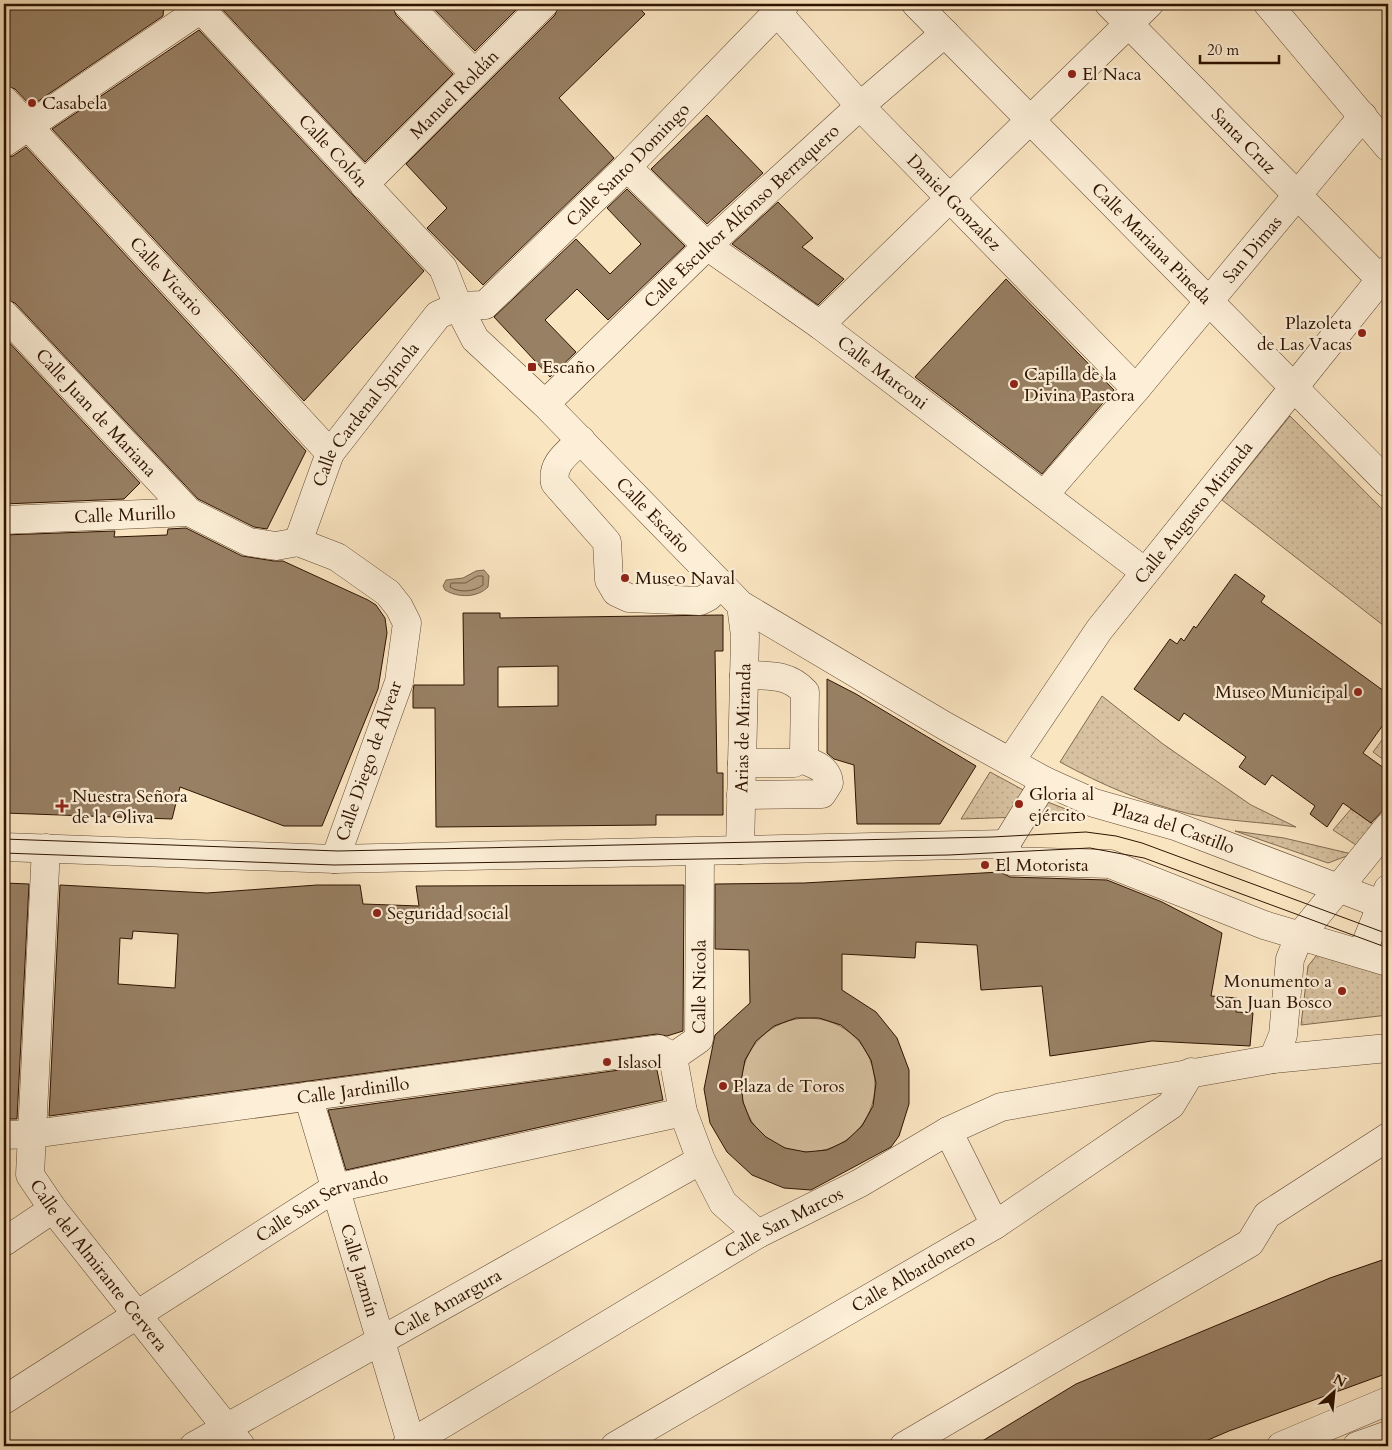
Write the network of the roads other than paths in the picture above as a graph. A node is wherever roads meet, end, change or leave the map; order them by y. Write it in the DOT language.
graph roads {
  1 [pos="407,4"];
  2 [pos="544,4"];
  3 [pos="916,4"];
  4 [pos="1109,4"];
  5 [pos="1149,4"];
  6 [pos="1268,4"];
  7 [pos="198,6"];
  8 [pos="781,8"];
  9 [pos="1128,23"];
  10 [pos="945,33"];
  11 [pos="474,73"];
  12 [pos="4,100"];
  13 [pos="860,106"];
  14 [pos="1363,116"];
  15 [pos="1030,121"];
  16 [pos="28,127"];
  17 [pos="4,144"];
  18 [pos="1388,147"];
  19 [pos="626,167"];
  20 [pos="364,185"];
  21 [pos="1298,196"];
  22 [pos="950,199"];
  23 [pos="707,246"];
  24 [pos="1384,275"];
  25 [pos="1209,301"];
  26 [pos="456,302"];
  27 [pos="4,314"];
  28 [pos="820,325"];
  29 [pos="1293,387"];
  30 [pos="1136,389"];
  31 [pos="546,404"];
  32 [pos="581,440"];
  33 [pos="330,453"];
  34 [pos="1388,483"];
  35 [pos="1044,495"];
  36 [pos="189,512"];
  37 [pos="4,520"];
  38 [pos="298,542"];
  39 [pos="1145,572"];
  40 [pos="722,584"];
  41 [pos="741,605"];
  42 [pos="744,675"];
  43 [pos="801,759"];
  44 [pos="1010,762"];
  45 [pos="742,763"];
  46 [pos="1045,781"];
  47 [pos="742,795"];
  48 [pos="1388,826"];
  49 [pos="995,845"];
  50 [pos="4,847"];
  51 [pos="46,848"];
  52 [pos="740,850"];
  53 [pos="700,852"];
  54 [pos="335,859"];
  55 [pos="1362,861"];
  56 [pos="1388,870"];
  57 [pos="1338,889"];
  58 [pos="1386,900"];
  59 [pos="1300,937"];
  60 [pos="1362,953"];
  61 [pos="1388,962"];
  62 [pos="1388,1048"];
  63 [pos="674,1057"];
  64 [pos="1273,1059"];
  65 [pos="1191,1072"];
  66 [pos="308,1096"];
  67 [pos="683,1112"];
  68 [pos="948,1131"];
  69 [pos="33,1134"];
  70 [pos="4,1135"];
  71 [pos="1388,1137"];
  72 [pos="701,1160"];
  73 [pos="335,1188"];
  74 [pos="53,1209"];
  75 [pos="995,1225"];
  76 [pos="758,1234"];
  77 [pos="4,1242"];
  78 [pos="139,1315"];
  79 [pos="380,1342"];
  80 [pos="4,1400"];
  81 [pos="1388,1401"];
  82 [pos="1388,1435"];
  83 [pos="234,1437"];
  84 [pos="409,1445"];
  85 [pos="194,1446"];
  86 [pos="615,1446"];
  87 [pos="904,1446"];
  88 [pos="1281,1446"];
  89 [pos="1357,1446"];
  1 -- 11 [label="street"];
  2 -- 11 [label="street, Manuel Roldán"];
  3 -- 10 [label="street, Calle Mariana Pineda"];
  4 -- 9 [label="street, Santa Cruz"];
  5 -- 9 [label="street"];
  6 -- 14 [label="street"];
  7 -- 16 [label="street"];
  7 -- 20 [label="street, Calle Colón"];
  8 -- 13 [label="street, Daniel Gonzalez"];
  8 -- 19 [label="street, Calle Santo Domingo"];
  9 -- 15 [label="street"];
  9 -- 21 [label="street, Santa Cruz"];
  10 -- 13 [label="street, Calle Escultor Alfonso Berraquero"];
  10 -- 15 [label="street, Calle Mariana Pineda"];
  11 -- 20 [label="street, Manuel Roldán"];
  12 -- 16 [label="street, Calle Vicario"];
  13 -- 22 [label="street, Daniel Gonzalez"];
  13 -- 23 [label="street, Calle Escultor Alfonso Berraquero"];
  14 -- 18 [label="street"];
  14 -- 21 [label="street, San Dimas"];
  15 -- 22 [label="street"];
  15 -- 25 [label="street, Calle Mariana Pineda"];
  16 -- 17 [label="street"];
  16 -- 33 [label="street, Calle Vicario"];
  19 -- 23 [label="street, Calle Marconi"];
  19 -- 26 [label="street, Calle Santo Domingo"];
  20 -- 26 [label="street, Calle Colón"];
  21 -- 24 [label="street, Santa Cruz"];
  21 -- 25 [label="street, San Dimas"];
  22 -- 28 [label="street"];
  22 -- 30 [label="street, Daniel Gonzalez"];
  23 -- 28 [label="street, Calle Marconi"];
  23 -- 31 [label="street, Calle Escultor Alfonso Berraquero"];
  24 -- 29 [label="street, Calle Augusto Miranda"];
  25 -- 29 [label="street, Calle Mariana Pineda"];
  25 -- 30 [label="street, San Dimas"];
  26 -- 31 [label="street, Calle Escaño"];
  26 -- 33 [label="street, Calle Cardenal Spínola"];
  27 -- 36 [label="street, Calle Juan de Mariana"];
  28 -- 35 [label="street, Calle Marconi"];
  29 -- 34 [label="street, Calle Mariana Pineda"];
  29 -- 39 [label="street, Calle Augusto Miranda"];
  30 -- 35 [label="street, San Dimas"];
  31 -- 32 [label="street, Calle Escaño"];
  32 -- 40 [label="street, Calle Escaño"];
  32 -- 40 [label="street"];
  33 -- 38 [label="street, Calle Cardenal Spínola"];
  35 -- 39 [label="street, Calle Marconi"];
  36 -- 37 [label="street, Calle Murillo"];
  36 -- 38 [label="street, Calle Murillo"];
  38 -- 54 [label="street, Calle Diego de Alvear"];
  39 -- 44 [label="street, Calle Augusto Miranda"];
  40 -- 41 [label="street, Calle Escaño"];
  41 -- 42 [label="street, Arias de Miranda"];
  41 -- 44 [label="street, Calle Escaño"];
  42 -- 43 [label="street"];
  42 -- 45 [label="street, Arias de Miranda"];
  43 -- 45 [label="street"];
  43 -- 47 [label="street"];
  44 -- 46 [label="street, Plaza del Castillo"];
  45 -- 47 [label="street, Arias de Miranda"];
  46 -- 49 [label="street"];
  46 -- 57 [label="street, Plaza del Castillo"];
  47 -- 52 [label="street, Arias de Miranda"];
  48 -- 55 [label="street"];
  49 -- 52 [label="street"];
  49 -- 59 [label="street"];
  50 -- 51 [label="street"];
  51 -- 54 [label="street"];
  51 -- 69 [label="street, Calle del Almirante Cervera"];
  52 -- 53 [label="street"];
  53 -- 54 [label="street"];
  53 -- 63 [label="street, Calle Nicola"];
  55 -- 56 [label="street"];
  55 -- 57 [label="street"];
  57 -- 58 [label="street, Plaza del Castillo"];
  57 -- 59 [label="street"];
  58 -- 60 [label="street"];
  59 -- 60 [label="street"];
  59 -- 64 [label="street"];
  60 -- 61 [label="street"];
  62 -- 64 [label="street, Calle San Marcos"];
  63 -- 66 [label="street, Calle Jardinillo"];
  63 -- 67 [label="street"];
  64 -- 65 [label="street, Calle San Marcos"];
  65 -- 68 [label="street, Calle San Marcos"];
  65 -- 75 [label="street, Calle Albardonero"];
  66 -- 69 [label="street, Calle Jardinillo"];
  66 -- 73 [label="street, Calle Jazmín"];
  67 -- 72 [label="street"];
  67 -- 73 [label="street, Calle San Servando"];
  68 -- 75 [label="street"];
  68 -- 76 [label="street, Calle San Marcos"];
  69 -- 70 [label="street, Calle Jardinillo"];
  69 -- 74 [label="street, Calle del Almirante Cervera"];
  71 -- 87 [label="street"];
  72 -- 76 [label="street"];
  72 -- 79 [label="street, Calle Amargura"];
  73 -- 78 [label="street, Calle San Servando"];
  73 -- 79 [label="street, Calle Jazmín"];
  74 -- 77 [label="street"];
  74 -- 78 [label="street, Calle del Almirante Cervera"];
  75 -- 86 [label="street, Calle Albardonero"];
  76 -- 84 [label="street, Calle San Marcos"];
  78 -- 80 [label="street, Calle San Servando"];
  78 -- 83 [label="street, Calle del Almirante Cervera"];
  79 -- 83 [label="street, Calle Amargura"];
  79 -- 84 [label="street, Calle Jazmín"];
  81 -- 88 [label="street"];
  82 -- 89 [label="street"];
  83 -- 85 [label="street, Calle Amargura"];
}
